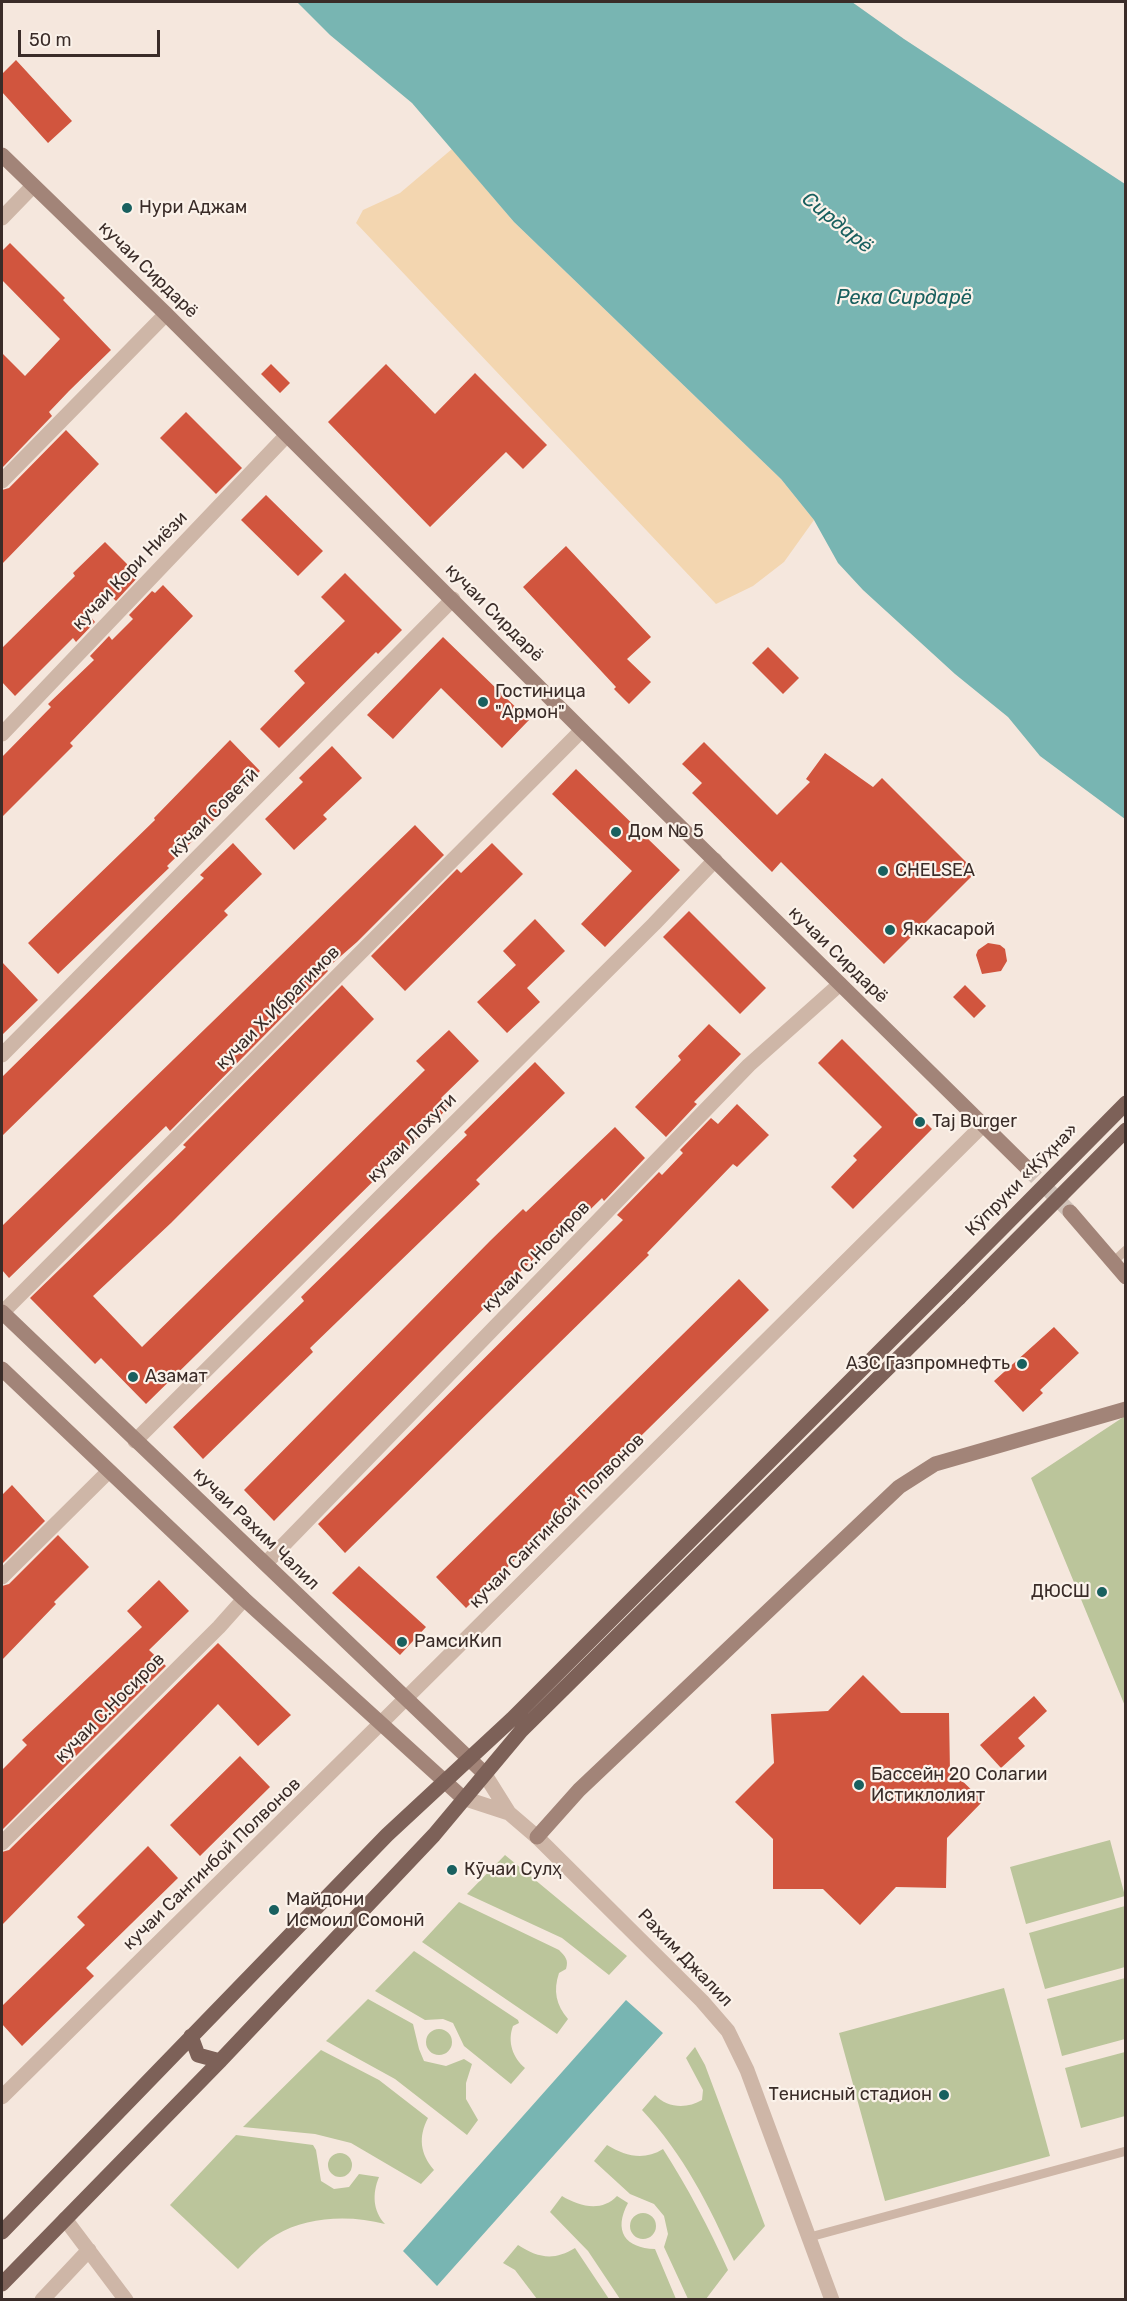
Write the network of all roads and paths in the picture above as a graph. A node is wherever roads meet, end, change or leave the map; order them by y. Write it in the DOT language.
graph roads {
  1 [pos="2,155"];
  2 [pos="33,186"];
  3 [pos="2,218"];
  4 [pos="166,314"];
  5 [pos="287,435"];
  6 [pos="2,481"];
  7 [pos="453,599"];
  8 [pos="582,730"];
  9 [pos="2,734"];
  10 [pos="715,860"];
  11 [pos="840,984"];
  12 [pos="2,1055"];
  13 [pos="1125,1103"];
  14 [pos="984,1124"];
  15 [pos="1125,1130"];
  16 [pos="1026,1167"];
  17 [pos="1070,1212"];
  18 [pos="1125,1250"];
  19 [pos="1113,1262"];
  20 [pos="1125,1277"];
  21 [pos="2,1313"];
  22 [pos="2,1369"];
  23 [pos="1125,1409"];
  24 [pos="135,1441"];
  25 [pos="108,1472"];
  26 [pos="266,1563"];
  27 [pos="2,1577"];
  28 [pos="244,1599"];
  29 [pos="405,1700"];
  30 [pos="381,1723"];
  31 [pos="468,1759"];
  32 [pos="484,1773"];
  33 [pos="443,1782"];
  34 [pos="463,1798"];
  35 [pos="509,1813"];
  36 [pos="537,1837"];
  37 [pos="2,1843"];
  38 [pos="191,2036"];
  39 [pos="220,2061"];
  40 [pos="2,2097"];
  41 [pos="1125,2151"];
  42 [pos="65,2219"];
  43 [pos="2,2232"];
  44 [pos="810,2237"];
  45 [pos="89,2250"];
  46 [pos="2,2284"];
  47 [pos="42,2300"];
  48 [pos="126,2300"];
  49 [pos="832,2300"];
  1 -- 2 [label="main road, кучаи Сирдарё"];
  2 -- 3 [label="street"];
  2 -- 4 [label="main road, кучаи Сирдарё"];
  4 -- 5 [label="main road, кучаи Сирдарё"];
  4 -- 6 [label="street"];
  5 -- 7 [label="main road, кучаи Сирдарё"];
  5 -- 9 [label="street, кучаи Кори Ниёзи"];
  7 -- 8 [label="main road, кучаи Сирдарё"];
  7 -- 12 [label="street, кӯчаи Советӣ"];
  8 -- 10 [label="main road, кучаи Сирдарё"];
  8 -- 21 [label="street, кучаи Х.Ибрагимов"];
  10 -- 11 [label="main road, кучаи Сирдарё"];
  10 -- 24 [label="street, кучаи Лохути"];
  11 -- 14 [label="main road, кучаи Сирдарё"];
  11 -- 26 [label="street, кучаи С.Носиров"];
  13 -- 31 [label="main road, Кӯпруки «Кӯҳна», bridge"];
  14 -- 16 [label="main road, кучаи Сирдарё"];
  14 -- 29 [label="street, кучаи Сангинбой Полвонов"];
  15 -- 32 [label="main road, bridge"];
  17 -- 19 [label="main road"];
  18 -- 19 [label="lane"];
  19 -- 20 [label="main road"];
  21 -- 24 [label="main road, кучаи Рахим Чалил"];
  22 -- 25 [label="main road"];
  23 -- 36 [label="main road"];
  24 -- 26 [label="main road, кучаи Рахим Чалил"];
  25 -- 27 [label="street"];
  25 -- 28 [label="main road"];
  26 -- 29 [label="main road, кучаи Рахим Чалил"];
  28 -- 30 [label="main road"];
  28 -- 37 [label="street, кучаи С.Носиров"];
  29 -- 30 [label="street, кучаи Сангинбой Полвонов"];
  29 -- 31 [label="main road, кучаи Рахим Чалил"];
  30 -- 33 [label="main road"];
  30 -- 40 [label="street, кучаи Сангинбой Полвонов"];
  31 -- 32 [label="main road, кучаи Рахим Чалил"];
  31 -- 33 [label="main road, Кӯпруки «Кӯҳна»"];
  32 -- 34 [label="main road"];
  32 -- 35 [label="street"];
  33 -- 34 [label="main road"];
  33 -- 38 [label="main road, Кӯпруки «Кӯҳна»"];
  34 -- 35 [label="street"];
  34 -- 39 [label="main road"];
  35 -- 36 [label="street, Рахим Джалил"];
  36 -- 44 [label="street, Рахим Джалил"];
  38 -- 39 [label="main road"];
  38 -- 43 [label="main road, Кӯпруки «Кӯҳна»"];
  39 -- 42 [label="main road"];
  41 -- 44 [label="lane"];
  42 -- 45 [label="street"];
  42 -- 46 [label="main road"];
  44 -- 49 [label="street, Рахим Джалил"];
  45 -- 47 [label="street"];
  45 -- 48 [label="street"];
}
